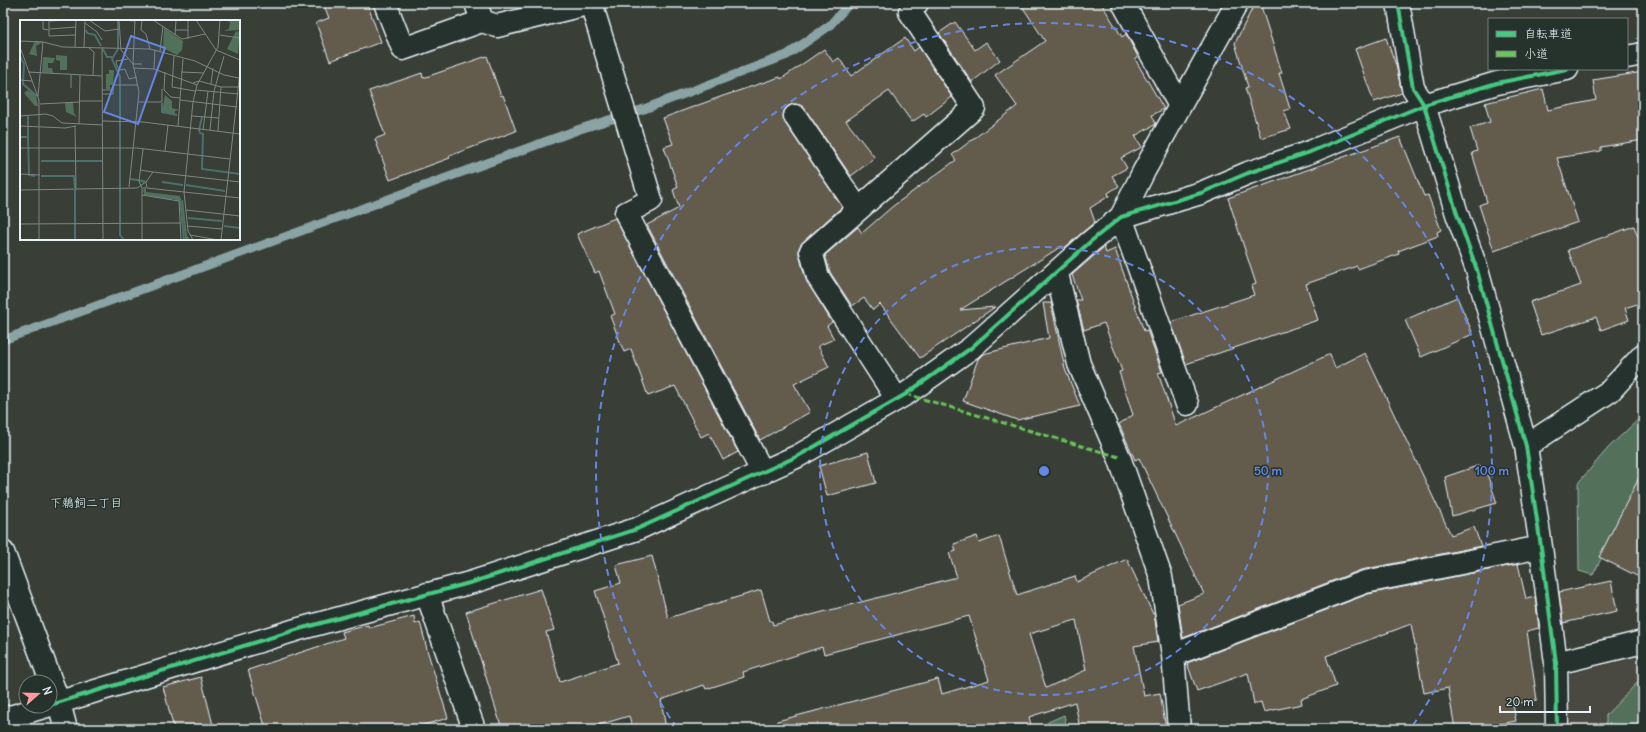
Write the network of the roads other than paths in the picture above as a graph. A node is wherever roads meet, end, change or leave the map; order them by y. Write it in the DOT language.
graph roads {
  1 [pos="386,3"];
  2 [pos="591,3"];
  3 [pos="917,3"];
  4 [pos="1123,3"];
  5 [pos="1237,3"];
  6 [pos="1398,3"];
  7 [pos="479,12"];
  8 [pos="1643,54"];
  9 [pos="1628,57"];
  10 [pos="1562,70"];
  11 [pos="1424,105"];
  12 [pos="1180,106"];
  13 [pos="795,116"];
  14 [pos="858,209"];
  15 [pos="1121,217"];
  16 [pos="1056,274"];
  17 [pos="1643,355"];
  18 [pos="897,399"];
  19 [pos="1187,404"];
  20 [pos="1526,446"];
  21 [pos="763,473"];
  22 [pos="1541,547"];
  23 [pos="3,552"];
  24 [pos="427,594"];
  25 [pos="1643,642"];
  26 [pos="1173,655"];
  27 [pos="1556,663"];
  28 [pos="42,674"];
  29 [pos="58,703"];
  30 [pos="20,714"];
  31 [pos="57,714"];
  32 [pos="3,719"];
  33 [pos="66,729"];
  34 [pos="474,729"];
  35 [pos="1179,729"];
  36 [pos="1557,729"];
  1 -- 7 [label="street"];
  2 -- 7 [label="street"];
  2 -- 21 [label="street"];
  3 -- 14 [label="street"];
  4 -- 12 [label="street"];
  5 -- 12 [label="street"];
  6 -- 11 [label="street"];
  8 -- 9 [label="street"];
  10 -- 11 [label="street"];
  11 -- 15 [label="street"];
  11 -- 20 [label="street"];
  12 -- 15 [label="street"];
  13 -- 14 [label="street"];
  14 -- 18 [label="street"];
  15 -- 16 [label="street"];
  15 -- 19 [label="street"];
  16 -- 18 [label="street"];
  16 -- 26 [label="street"];
  17 -- 20 [label="street"];
  18 -- 21 [label="street"];
  20 -- 22 [label="street"];
  21 -- 24 [label="street"];
  22 -- 26 [label="street"];
  22 -- 27 [label="street"];
  23 -- 28 [label="street"];
  24 -- 29 [label="street"];
  24 -- 34 [label="street"];
  25 -- 27 [label="street"];
  26 -- 35 [label="street"];
  27 -- 36 [label="street"];
  30 -- 32 [label="street"];
  31 -- 33 [label="street"];
}
